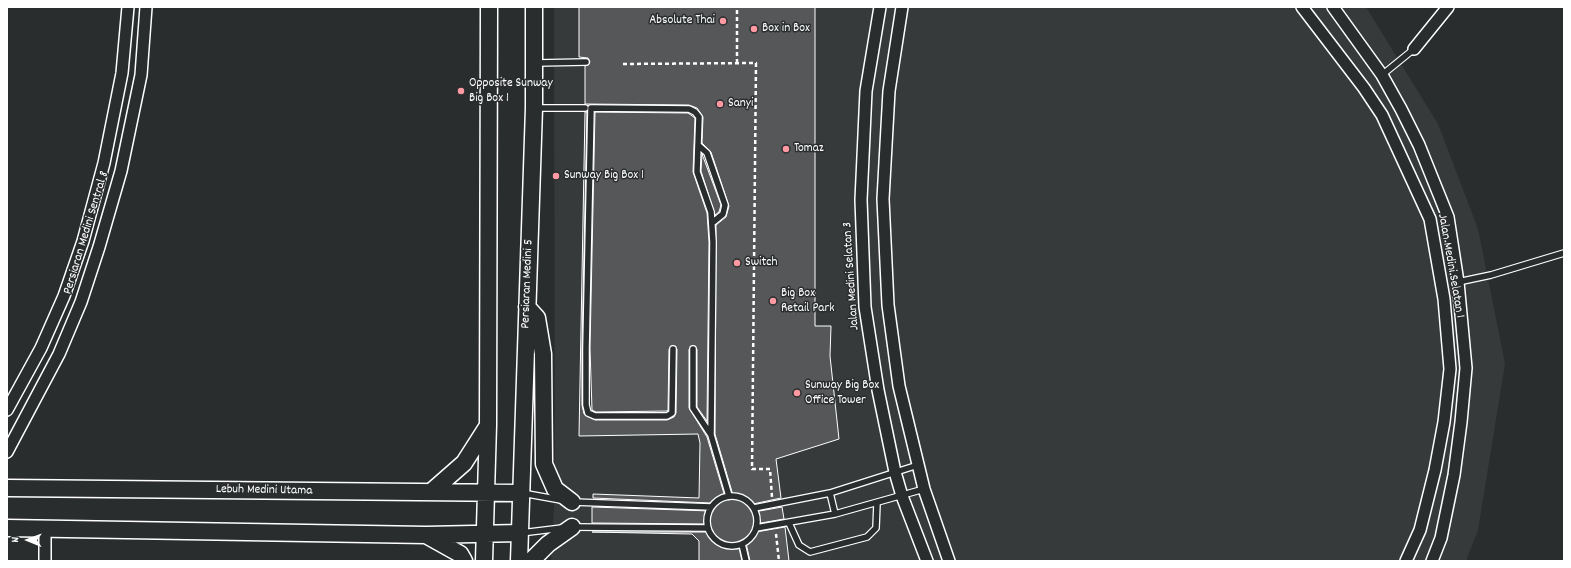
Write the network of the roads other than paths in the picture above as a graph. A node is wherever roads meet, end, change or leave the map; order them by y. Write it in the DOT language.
graph roads {
  1 [pos="128,7"];
  2 [pos="146,7"];
  3 [pos="489,7"];
  4 [pos="534,7"];
  5 [pos="880,7"];
  6 [pos="902,7"];
  7 [pos="1302,7"];
  8 [pos="1333,7"];
  9 [pos="1448,7"];
  10 [pos="1414,49"];
  11 [pos="586,62"];
  12 [pos="534,63"];
  13 [pos="1382,75"];
  14 [pos="534,108"];
  15 [pos="585,108"];
  16 [pos="698,145"];
  17 [pos="712,223"];
  18 [pos="1564,253"];
  19 [pos="1458,282"];
  20 [pos="527,307"];
  21 [pos="672,349"];
  22 [pos="693,349"];
  23 [pos="7,410"];
  24 [pos="488,425"];
  25 [pos="711,435"];
  26 [pos="7,452"];
  27 [pos="918,465"];
  28 [pos="895,472"];
  29 [pos="7,488"];
  30 [pos="924,489"];
  31 [pos="431,492"];
  32 [pos="486,492"];
  33 [pos="521,493"];
  34 [pos="830,493"];
  35 [pos="729,496"];
  36 [pos="902,496"];
  37 [pos="572,502"];
  38 [pos="877,503"];
  39 [pos="712,507"];
  40 [pos="754,508"];
  41 [pos="834,514"];
  42 [pos="789,523"];
  43 [pos="572,527"];
  44 [pos="7,528"];
  45 [pos="45,528"];
  46 [pos="708,528"];
  47 [pos="756,528"];
  48 [pos="485,533"];
  49 [pos="520,533"];
  50 [pos="426,535"];
  51 [pos="742,544"];
  52 [pos="45,561"];
  53 [pos="464,561"];
  54 [pos="484,561"];
  55 [pos="519,561"];
  56 [pos="531,561"];
  57 [pos="746,561"];
  58 [pos="927,561"];
  59 [pos="949,561"];
  60 [pos="1406,561"];
  61 [pos="1432,561"];
  1 -- 23 [label="street, Persiaran Medini Sentral 8"];
  2 -- 26 [label="street, Persiaran Medini Sentral 8"];
  3 -- 24 [label="street"];
  4 -- 12 [label="street, Persiaran Medini 5"];
  5 -- 28 [label="street, Jalan Medini Selatan 3"];
  6 -- 27 [label="street"];
  7 -- 60 [label="street, Jalan Medini Selatan 1"];
  8 -- 13 [label="street, Jalan Medini Selatan 1"];
  9 -- 10 [label="street"];
  10 -- 13 [label="lane"];
  11 -- 12 [label="lane"];
  12 -- 14 [label="street, Persiaran Medini 5"];
  13 -- 19 [label="street, Jalan Medini Selatan 1"];
  14 -- 15 [label="lane"];
  14 -- 20 [label="street, Persiaran Medini 5"];
  16 -- 17 [label="lane"];
  16 -- 17 [label="lane"];
  16 -- 21 [label="lane"];
  17 -- 25 [label="lane"];
  18 -- 19 [label="lane"];
  19 -- 61 [label="street, Jalan Medini Selatan 1"];
  20 -- 33 [label="street, Persiaran Medini 5"];
  20 -- 37 [label="street"];
  22 -- 25 [label="lane"];
  24 -- 31 [label="street"];
  24 -- 32 [label="street"];
  25 -- 35 [label="lane"];
  27 -- 28 [label="lane"];
  27 -- 30 [label="street"];
  28 -- 34 [label="lane"];
  28 -- 36 [label="street, Jalan Medini Selatan 3"];
  29 -- 31 [label="street, Lebuh Medini Utama"];
  30 -- 36 [label="lane"];
  30 -- 59 [label="street"];
  31 -- 32 [label="street, Lebuh Medini Utama"];
  32 -- 33 [label="street, Lebuh Medini Utama"];
  32 -- 48 [label="street"];
  33 -- 37 [label="lane"];
  33 -- 49 [label="street, Persiaran Medini 5"];
  34 -- 40 [label="lane"];
  34 -- 41 [label="lane"];
  35 -- 39 [label="lane"];
  35 -- 40 [label="lane"];
  36 -- 38 [label="lane"];
  36 -- 58 [label="street, Jalan Medini Selatan 3"];
  37 -- 39 [label="lane"];
  38 -- 41 [label="lane"];
  38 -- 42 [label="lane"];
  39 -- 46 [label="lane"];
  40 -- 47 [label="lane"];
  41 -- 42 [label="lane"];
  42 -- 47 [label="lane"];
  43 -- 46 [label="lane"];
  43 -- 49 [label="lane"];
  43 -- 56 [label="street"];
  44 -- 45 [label="street"];
  45 -- 50 [label="street"];
  45 -- 52 [label="street"];
  46 -- 51 [label="lane"];
  47 -- 51 [label="lane"];
  48 -- 49 [label="street"];
  48 -- 50 [label="street"];
  48 -- 54 [label="street"];
  49 -- 55 [label="street, Persiaran Medini 5"];
  50 -- 53 [label="street"];
  51 -- 57 [label="lane"];
}
